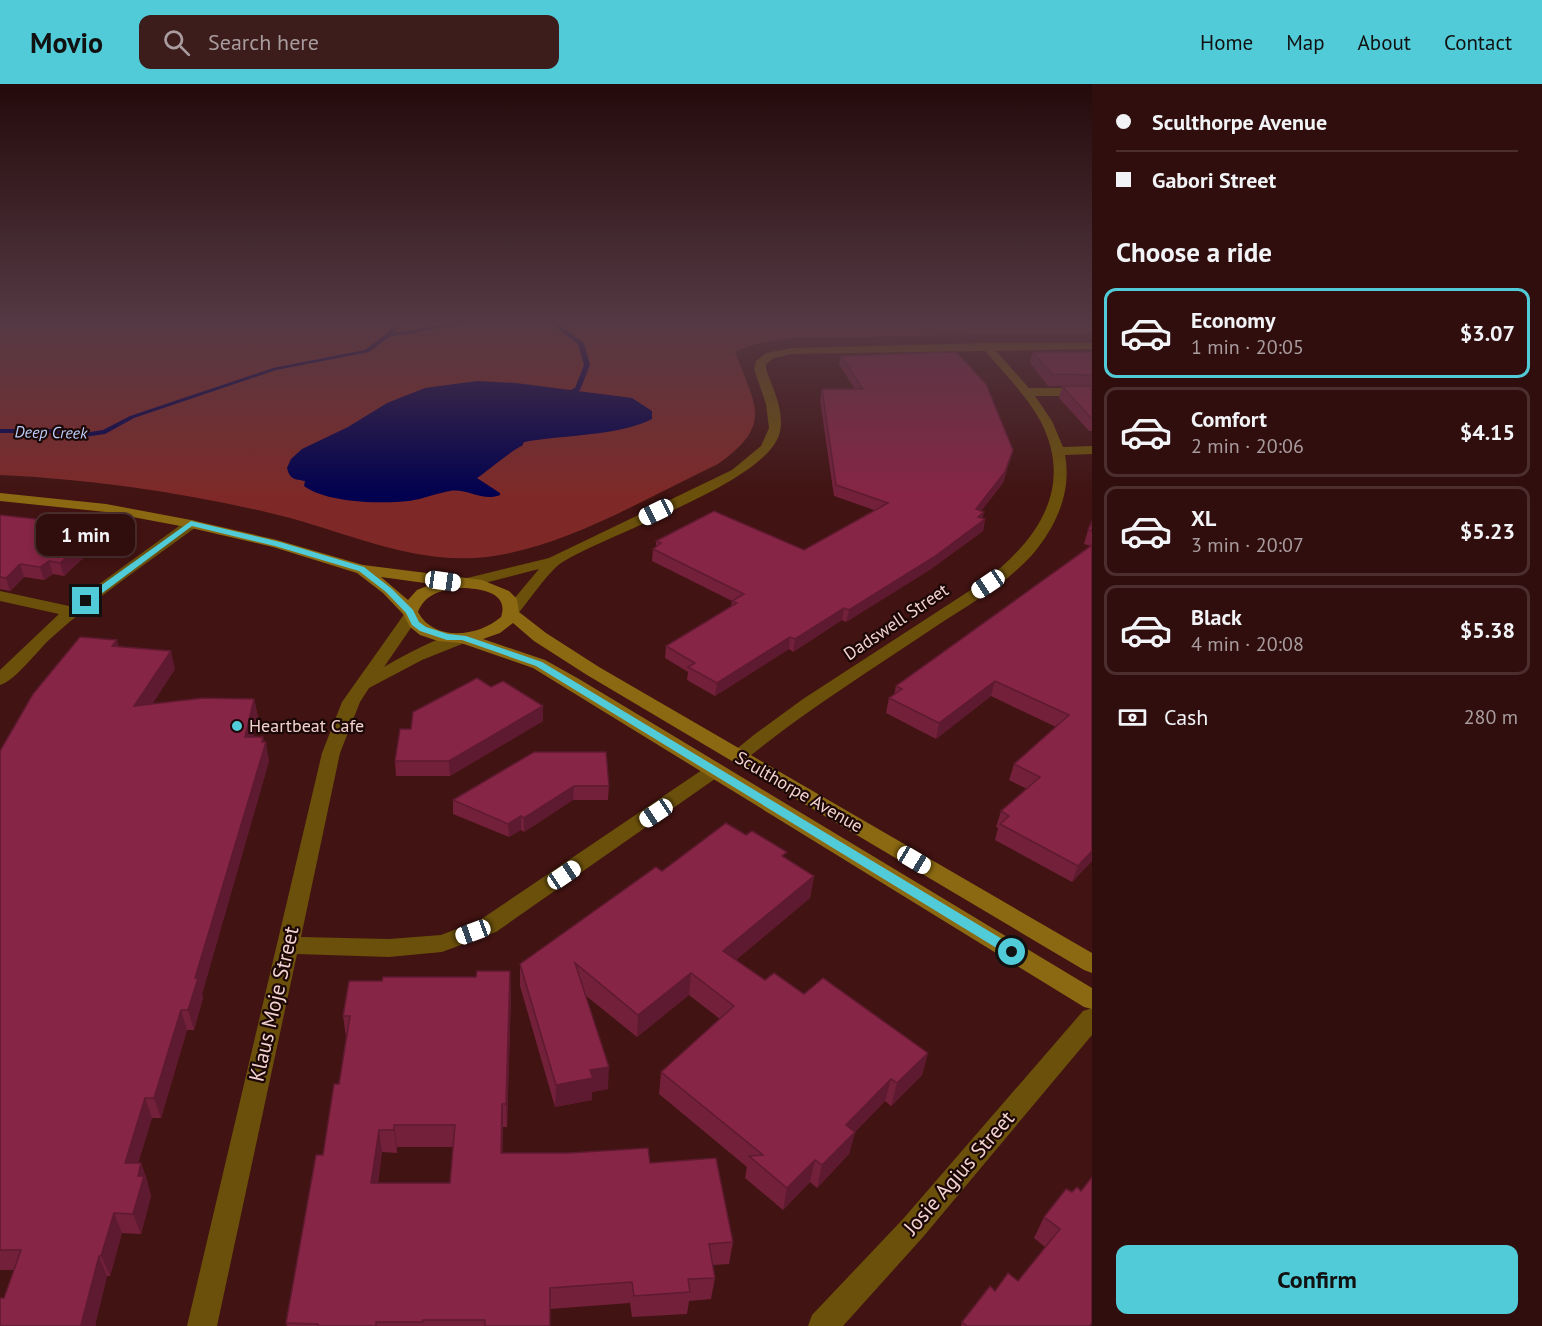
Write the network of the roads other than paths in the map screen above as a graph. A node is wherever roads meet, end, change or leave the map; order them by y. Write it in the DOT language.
graph roads {
  1 [pos="763,379"];
  2 [pos="1014,379"];
  3 [pos="1025,392"];
  4 [pos="1092,392"];
  5 [pos="1092,450"];
  6 [pos="1058,451"];
  7 [pos="0,497"];
  8 [pos="191,524"];
  9 [pos="554,561"];
  10 [pos="362,569"];
  11 [pos="462,583"];
  12 [pos="0,596"];
  13 [pos="72,612"];
  14 [pos="511,613"];
  15 [pos="410,614"];
  16 [pos="462,638"];
  17 [pos="0,680"];
  18 [pos="362,687"];
  19 [pos="738,756"];
  20 [pos="715,770"];
  21 [pos="287,945"];
  22 [pos="1092,964"];
  23 [pos="1092,1000"];
  24 [pos="1092,1018"];
  25 [pos="202,1326"];
  26 [pos="823,1326"];
  1 -- 9 [label="street"];
  2 -- 3 [label="street, Dadswell Street"];
  3 -- 4 [label="street"];
  3 -- 6 [label="street, Dadswell Street"];
  5 -- 6 [label="street"];
  6 -- 19 [label="street, Dadswell Street"];
  7 -- 8 [label="street"];
  8 -- 10 [label="street"];
  8 -- 13 [label="street"];
  9 -- 11 [label="street"];
  9 -- 14 [label="street"];
  10 -- 11 [label="street"];
  10 -- 15 [label="street"];
  11 -- 14 [label="street, Sculthorpe Avenue"];
  11 -- 15 [label="street"];
  12 -- 13 [label="street"];
  13 -- 17 [label="street"];
  14 -- 16 [label="street"];
  14 -- 19 [label="street, Sculthorpe Avenue"];
  15 -- 16 [label="street, Sculthorpe Avenue"];
  15 -- 18 [label="street, Klaus Moje Street"];
  16 -- 18 [label="street, Klaus Moje Street"];
  16 -- 20 [label="street, Sculthorpe Avenue"];
  18 -- 21 [label="street, Klaus Moje Street"];
  19 -- 22 [label="street, Sculthorpe Avenue"];
  20 -- 21 [label="street"];
  20 -- 23 [label="street, Sculthorpe Avenue"];
  21 -- 25 [label="street, Klaus Moje Street"];
  24 -- 26 [label="street, Josie Agius Street"];
}
